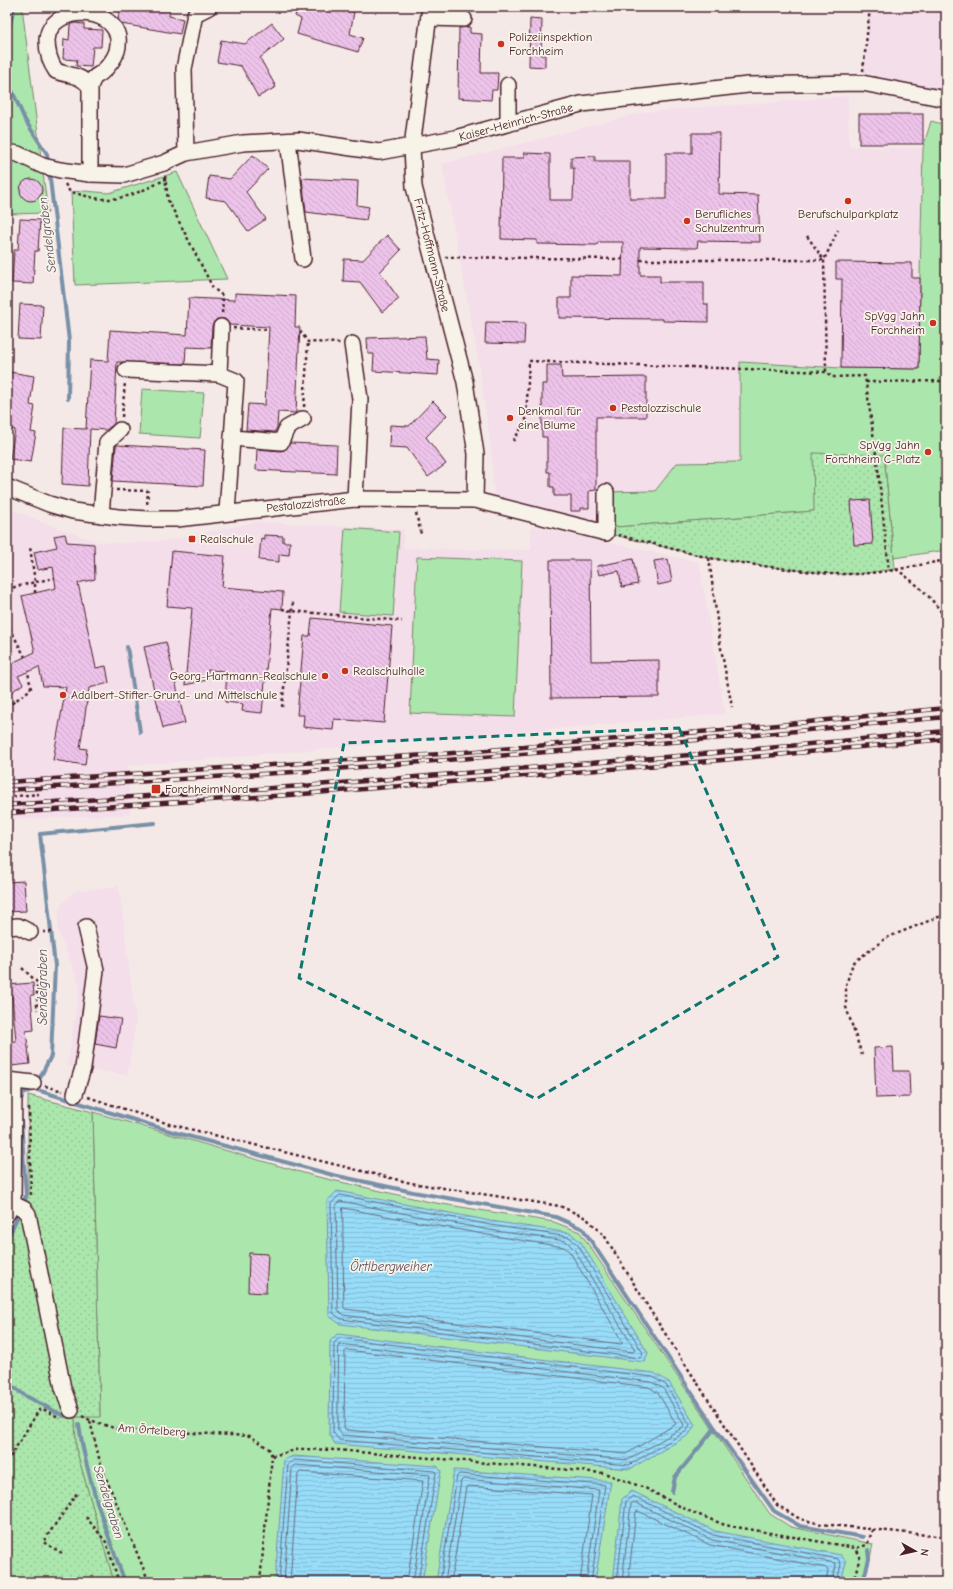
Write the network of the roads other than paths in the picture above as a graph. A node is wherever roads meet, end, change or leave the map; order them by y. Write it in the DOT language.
graph roads {
  1 [pos="210,7"];
  2 [pos="429,13"];
  3 [pos="464,19"];
  4 [pos="508,85"];
  5 [pos="90,87"];
  6 [pos="946,99"];
  7 [pos="508,124"];
  8 [pos="288,141"];
  9 [pos="412,147"];
  10 [pos="7,152"];
  11 [pos="186,153"];
  12 [pos="90,174"];
  13 [pos="303,259"];
  14 [pos="221,327"];
  15 [pos="352,344"];
  16 [pos="126,370"];
  17 [pos="219,374"];
  18 [pos="303,419"];
  19 [pos="121,424"];
  20 [pos="232,438"];
  21 [pos="7,487"];
  22 [pos="606,492"];
  23 [pos="355,499"];
  24 [pos="475,500"];
  25 [pos="227,512"];
  26 [pos="101,515"];
  27 [pos="7,927"];
  28 [pos="86,927"];
  29 [pos="30,932"];
  30 [pos="10,1081"];
  31 [pos="37,1084"];
  32 [pos="75,1094"];
  33 [pos="18,1210"];
  34 [pos="66,1414"];
  1 -- 11 [label="street"];
  2 -- 3 [label="street"];
  2 -- 9 [label="street, Fritz-Hoffmann-Straße"];
  4 -- 7 [label="street"];
  5 -- 5 [label="street"];
  5 -- 12 [label="street"];
  6 -- 7 [label="street, Kaiser-Heinrich-Straße"];
  7 -- 9 [label="street, Kaiser-Heinrich-Straße"];
  8 -- 9 [label="street, Kaiser-Heinrich-Straße"];
  8 -- 11 [label="street, Kaiser-Heinrich-Straße"];
  8 -- 13 [label="street"];
  9 -- 24 [label="street, Fritz-Hoffmann-Straße"];
  10 -- 12 [label="street, Kaiser-Heinrich-Straße"];
  11 -- 12 [label="street, Kaiser-Heinrich-Straße"];
  14 -- 17 [label="street"];
  15 -- 23 [label="street"];
  16 -- 17 [label="street"];
  17 -- 20 [label="street"];
  18 -- 20 [label="street"];
  19 -- 26 [label="street"];
  20 -- 25 [label="street"];
  21 -- 26 [label="street, Pestalozzistraße"];
  22 -- 24 [label="street, Pestalozzistraße"];
  23 -- 24 [label="street, Pestalozzistraße"];
  23 -- 25 [label="street, Pestalozzistraße"];
  25 -- 26 [label="street, Pestalozzistraße"];
  27 -- 29 [label="street"];
  28 -- 32 [label="street"];
  30 -- 31 [label="street"];
  30 -- 33 [label="street"];
  33 -- 34 [label="street"];
}
